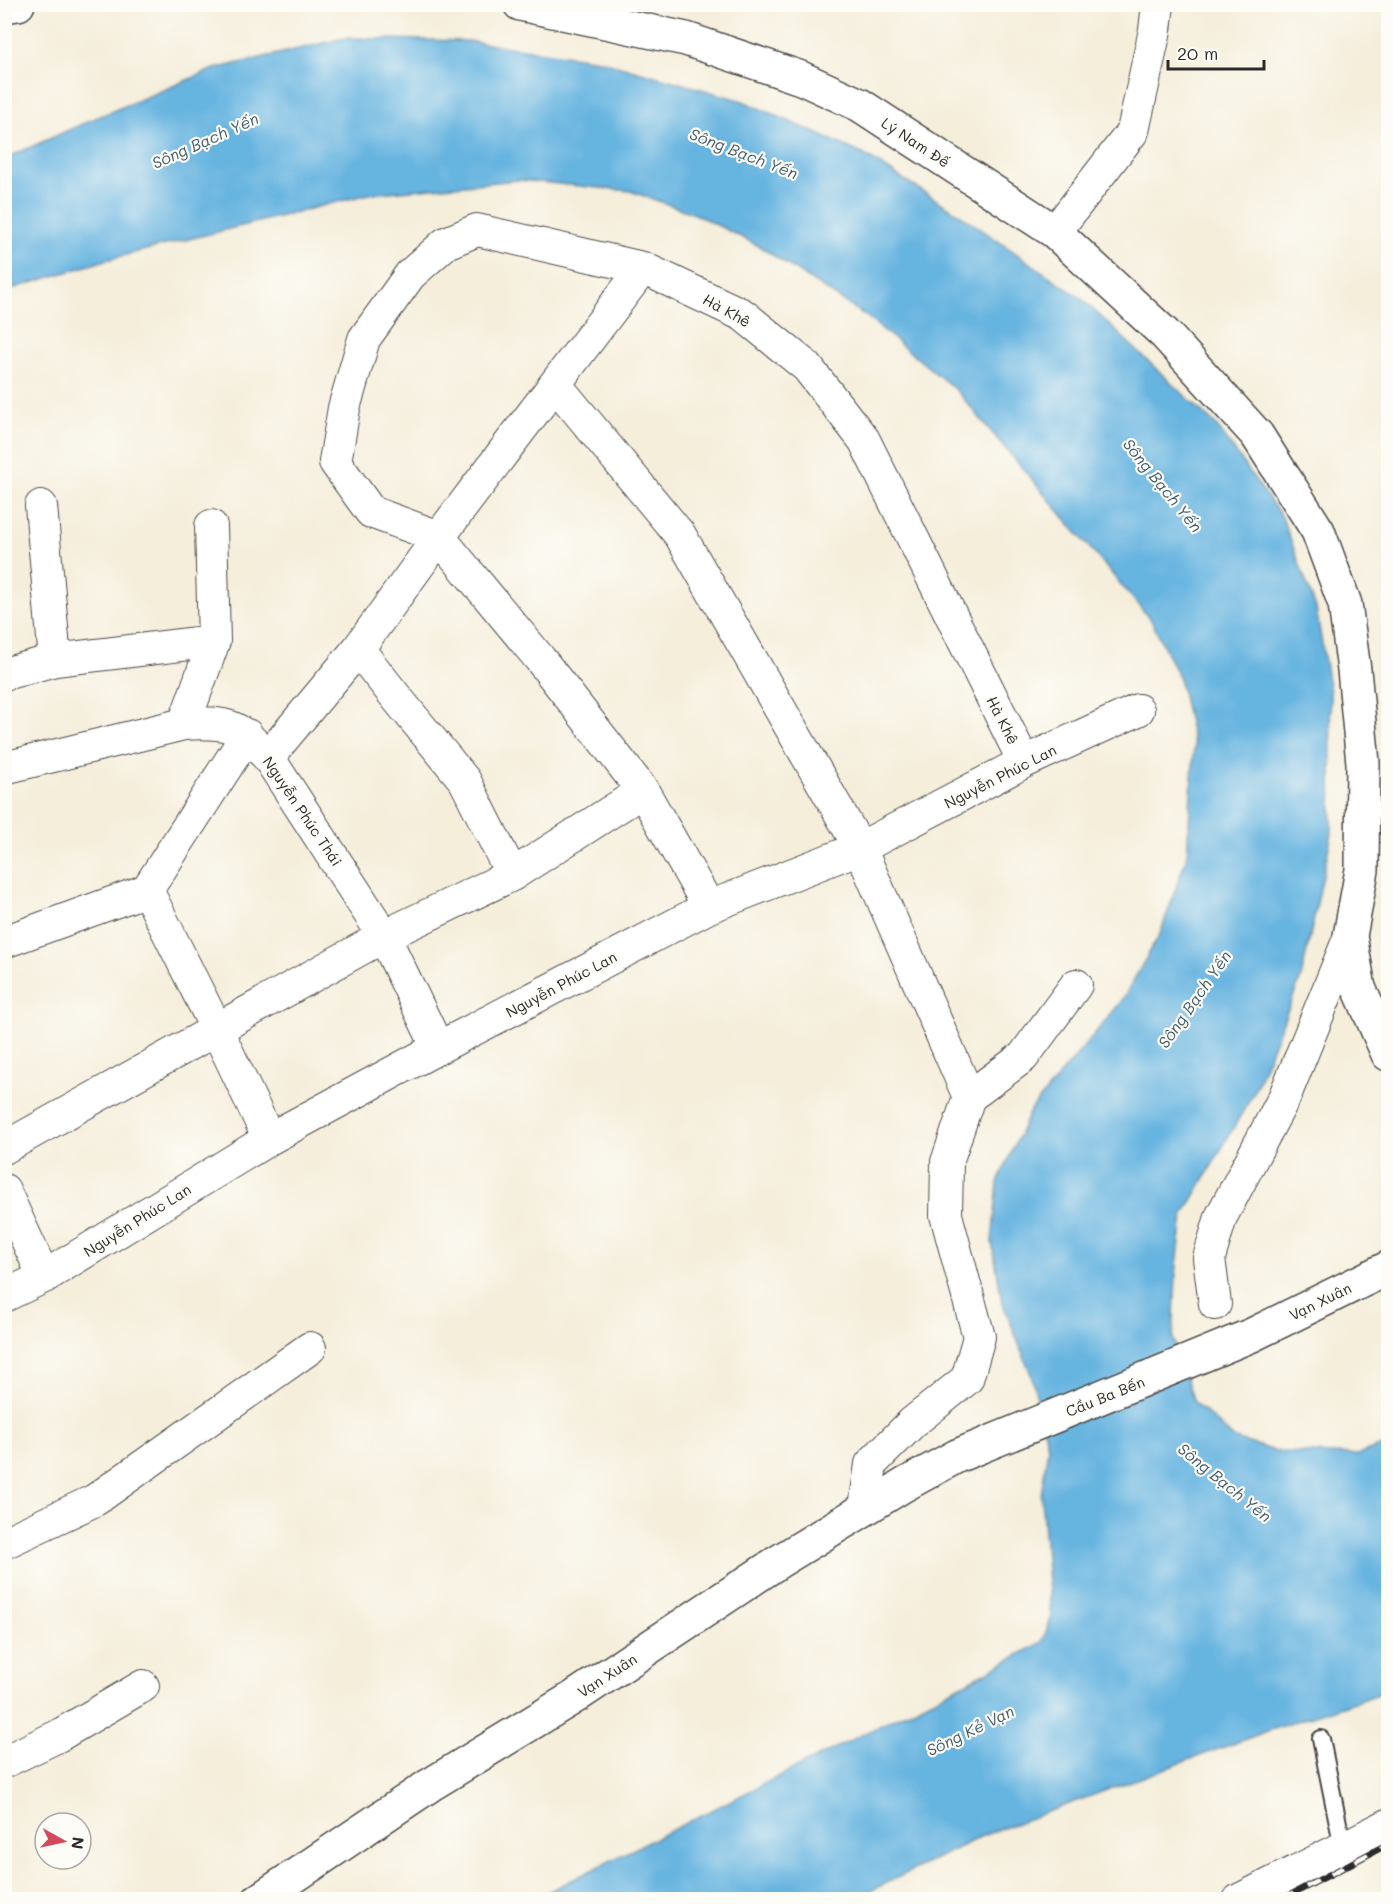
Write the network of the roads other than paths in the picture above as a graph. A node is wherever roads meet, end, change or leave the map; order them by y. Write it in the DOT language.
graph roads {
  1 [pos="18,4"];
  2 [pos="520,4"];
  3 [pos="1158,4"];
  4 [pos="4,6"];
  5 [pos="1055,232"];
  6 [pos="643,268"];
  7 [pos="555,384"];
  8 [pos="41,506"];
  9 [pos="211,526"];
  10 [pos="439,537"];
  11 [pos="214,641"];
  12 [pos="358,648"];
  13 [pos="55,660"];
  14 [pos="4,674"];
  15 [pos="1138,710"];
  16 [pos="184,724"];
  17 [pos="258,746"];
  18 [pos="1024,762"];
  19 [pos="4,768"];
  20 [pos="643,791"];
  21 [pos="860,848"];
  22 [pos="512,875"];
  23 [pos="147,890"];
  24 [pos="709,907"];
  25 [pos="384,936"];
  26 [pos="1350,936"];
  27 [pos="4,942"];
  28 [pos="1076,985"];
  29 [pos="217,1029"];
  30 [pos="438,1048"];
  31 [pos="1389,1054"];
  32 [pos="969,1097"];
  33 [pos="269,1138"];
  34 [pos="4,1148"];
  35 [pos="4,1190"];
  36 [pos="1389,1268"];
  37 [pos="44,1277"];
  38 [pos="4,1296"];
  39 [pos="1215,1304"];
  40 [pos="1252,1335"];
  41 [pos="310,1348"];
  42 [pos="957,1456"];
  43 [pos="865,1508"];
  44 [pos="4,1543"];
  45 [pos="144,1686"];
  46 [pos="1321,1739"];
  47 [pos="4,1762"];
  48 [pos="1389,1825"];
  49 [pos="1343,1848"];
  50 [pos="259,1899"];
  51 [pos="1239,1899"];
  1 -- 4 [label="street"];
  2 -- 5 [label="street, Lý Nam Đế"];
  3 -- 5 [label="street"];
  5 -- 26 [label="street, Lý Nam Đế"];
  6 -- 7 [label="street"];
  6 -- 10 [label="street, Hà Khê"];
  6 -- 18 [label="street, Hà Khê"];
  7 -- 10 [label="street"];
  7 -- 21 [label="street"];
  8 -- 13 [label="street"];
  9 -- 11 [label="street"];
  10 -- 12 [label="street"];
  10 -- 20 [label="street"];
  11 -- 13 [label="street"];
  11 -- 16 [label="street"];
  12 -- 17 [label="street"];
  12 -- 22 [label="street"];
  13 -- 14 [label="street"];
  15 -- 18 [label="street, Nguyễn Phúc Lan"];
  16 -- 17 [label="street"];
  16 -- 19 [label="street"];
  17 -- 23 [label="street"];
  17 -- 25 [label="street, Nguyễn Phúc Thái"];
  18 -- 21 [label="street, Nguyễn Phúc Lan"];
  20 -- 22 [label="street"];
  20 -- 24 [label="street"];
  21 -- 24 [label="street, Nguyễn Phúc Lan"];
  21 -- 32 [label="street"];
  22 -- 25 [label="street"];
  23 -- 27 [label="street"];
  23 -- 29 [label="street"];
  24 -- 30 [label="street, Nguyễn Phúc Lan"];
  25 -- 29 [label="street"];
  25 -- 30 [label="street, Nguyễn Phúc Thái"];
  26 -- 31 [label="street"];
  26 -- 39 [label="street"];
  28 -- 32 [label="street"];
  29 -- 33 [label="street"];
  29 -- 34 [label="street"];
  30 -- 33 [label="street, Nguyễn Phúc Lan"];
  32 -- 43 [label="street"];
  33 -- 37 [label="street, Nguyễn Phúc Lan"];
  35 -- 37 [label="street"];
  36 -- 40 [label="street, Vạn Xuân"];
  37 -- 38 [label="street, Nguyễn Phúc Lan"];
  40 -- 42 [label="street, Cầu Ba Bến"];
  41 -- 44 [label="street"];
  42 -- 43 [label="street, Vạn Xuân"];
  43 -- 50 [label="street, Vạn Xuân"];
  45 -- 47 [label="street"];
  46 -- 49 [label="lane"];
  48 -- 49 [label="street"];
  49 -- 51 [label="street"];
}
